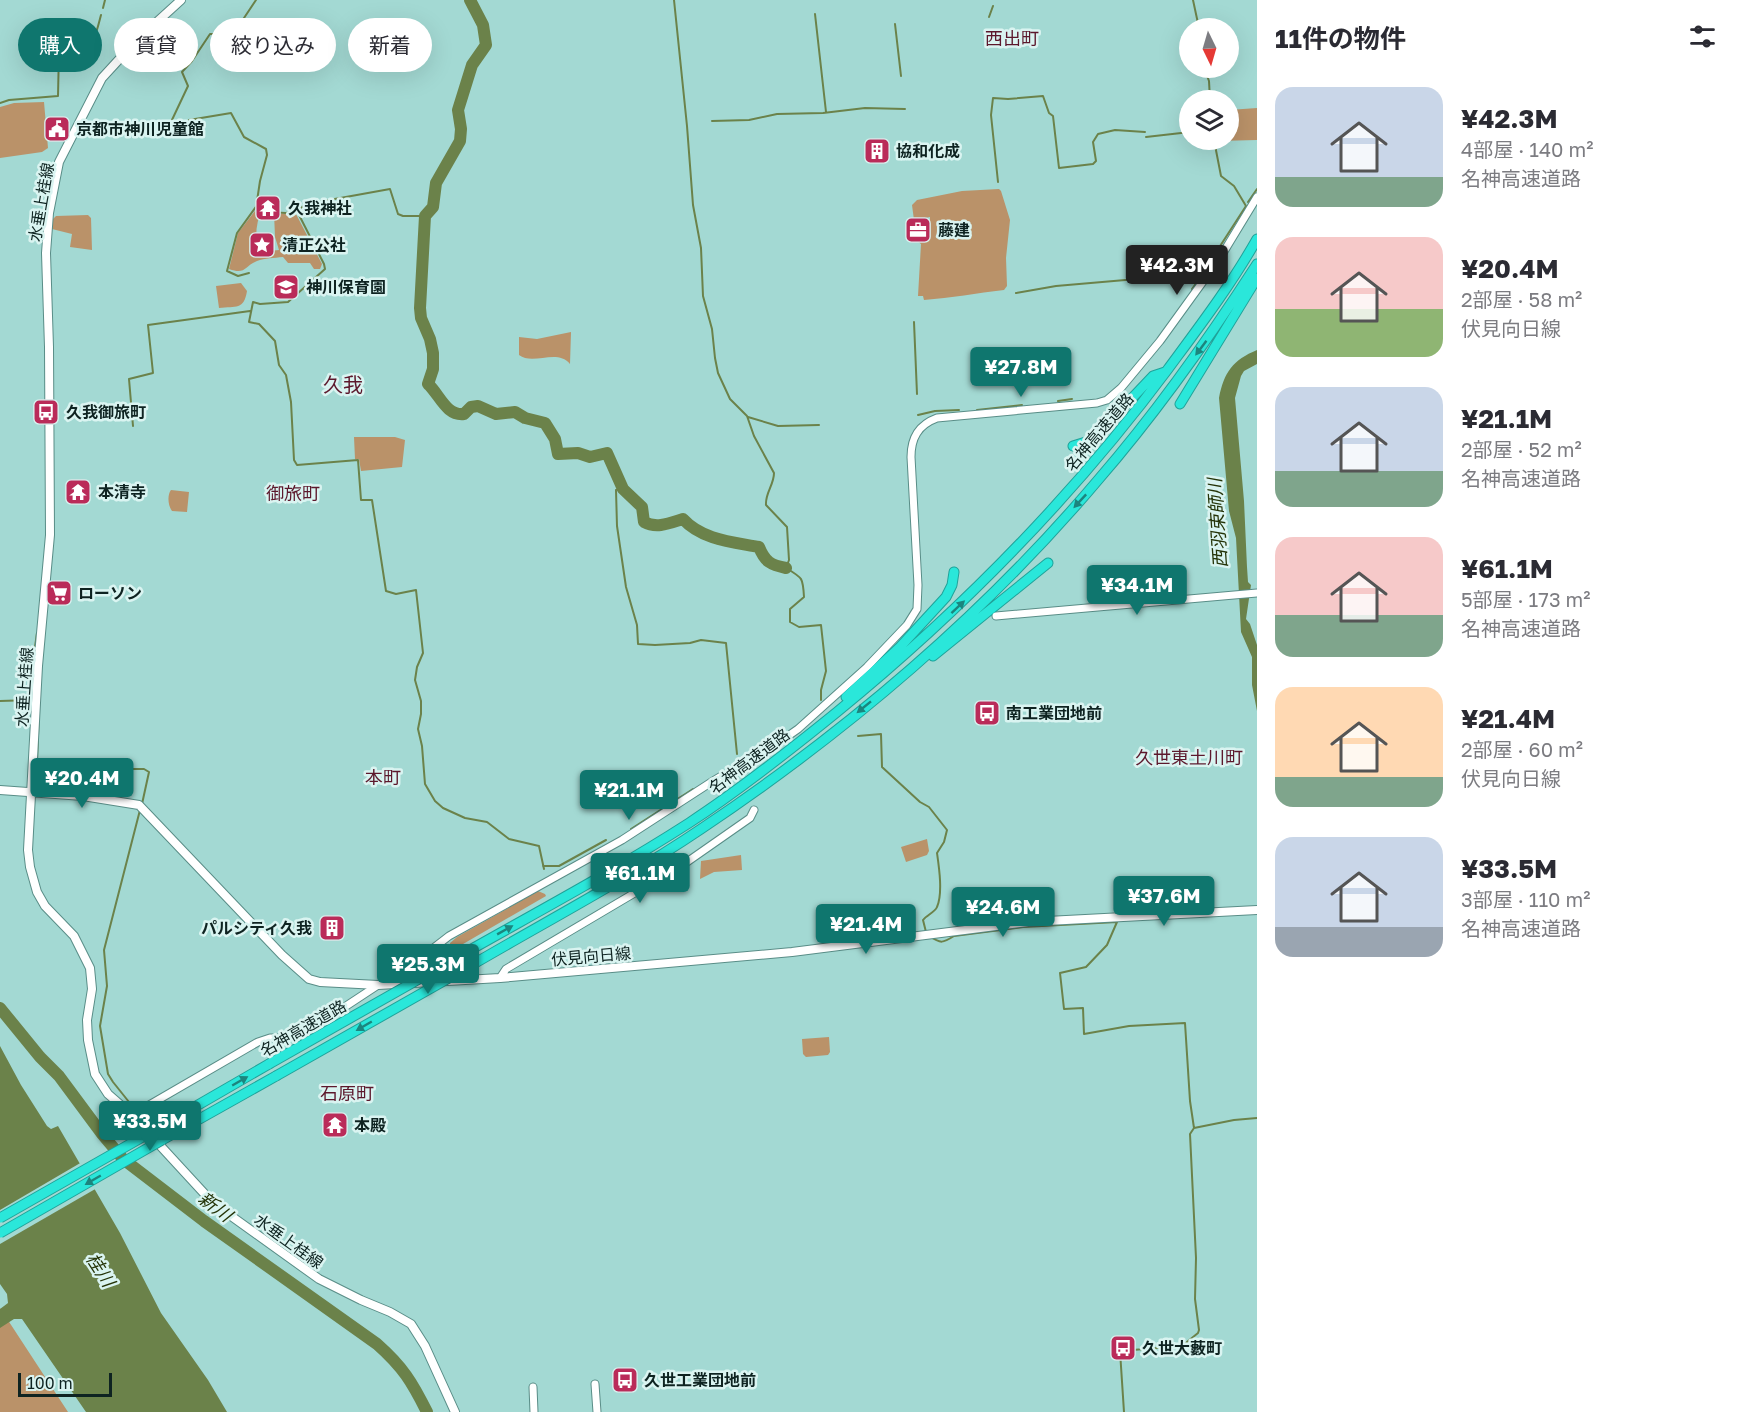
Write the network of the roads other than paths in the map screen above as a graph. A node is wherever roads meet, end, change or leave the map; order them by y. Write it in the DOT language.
graph roads {
  1 [pos="181,0"];
  2 [pos="1257,197"];
  3 [pos="1257,239"];
  4 [pos="1253,277"];
  5 [pos="1166,371"];
  6 [pos="1180,404"];
  7 [pos="1073,446"];
  8 [pos="1048,563"];
  9 [pos="954,572"];
  10 [pos="1256,593"];
  11 [pos="996,616"];
  12 [pos="900,654"];
  13 [pos="927,657"];
  14 [pos="0,790"];
  15 [pos="32,792"];
  16 [pos="754,810"];
  17 [pos="1257,910"];
  18 [pos="500,978"];
  19 [pos="378,985"];
  20 [pos="132,1115"];
  21 [pos="0,1218"];
  22 [pos="0,1233"];
  23 [pos="595,1384"];
  24 [pos="533,1387"];
  25 [pos="456,1412"];
  26 [pos="534,1412"];
  27 [pos="597,1412"];
  1 -- 15 [label="main road, 水垂上桂線"];
  2 -- 19 [label="street"];
  3 -- 5 [label="highway, 名神高速道路"];
  4 -- 6 [label="highway"];
  4 -- 13 [label="highway, 名神高速道路, one-way"];
  5 -- 7 [label="highway"];
  12 -- 5 [label="highway, 名神高速道路, one-way"];
  8 -- 13 [label="highway"];
  9 -- 12 [label="highway"];
  10 -- 11 [label="street"];
  21 -- 12 [label="highway, 名神高速道路, one-way, bridge"];
  13 -- 22 [label="highway, 名神高速道路, one-way, bridge"];
  14 -- 15 [label="main road, 伏見向日線"];
  15 -- 19 [label="main road, 伏見向日線"];
  15 -- 20 [label="main road, 水垂上桂線"];
  16 -- 18 [label="street"];
  17 -- 18 [label="main road, 伏見向日線"];
  18 -- 19 [label="main road, 伏見向日線"];
  19 -- 20 [label="street"];
  20 -- 25 [label="main road, 水垂上桂線"];
  23 -- 27 [label="street"];
  24 -- 26 [label="street"];
}
